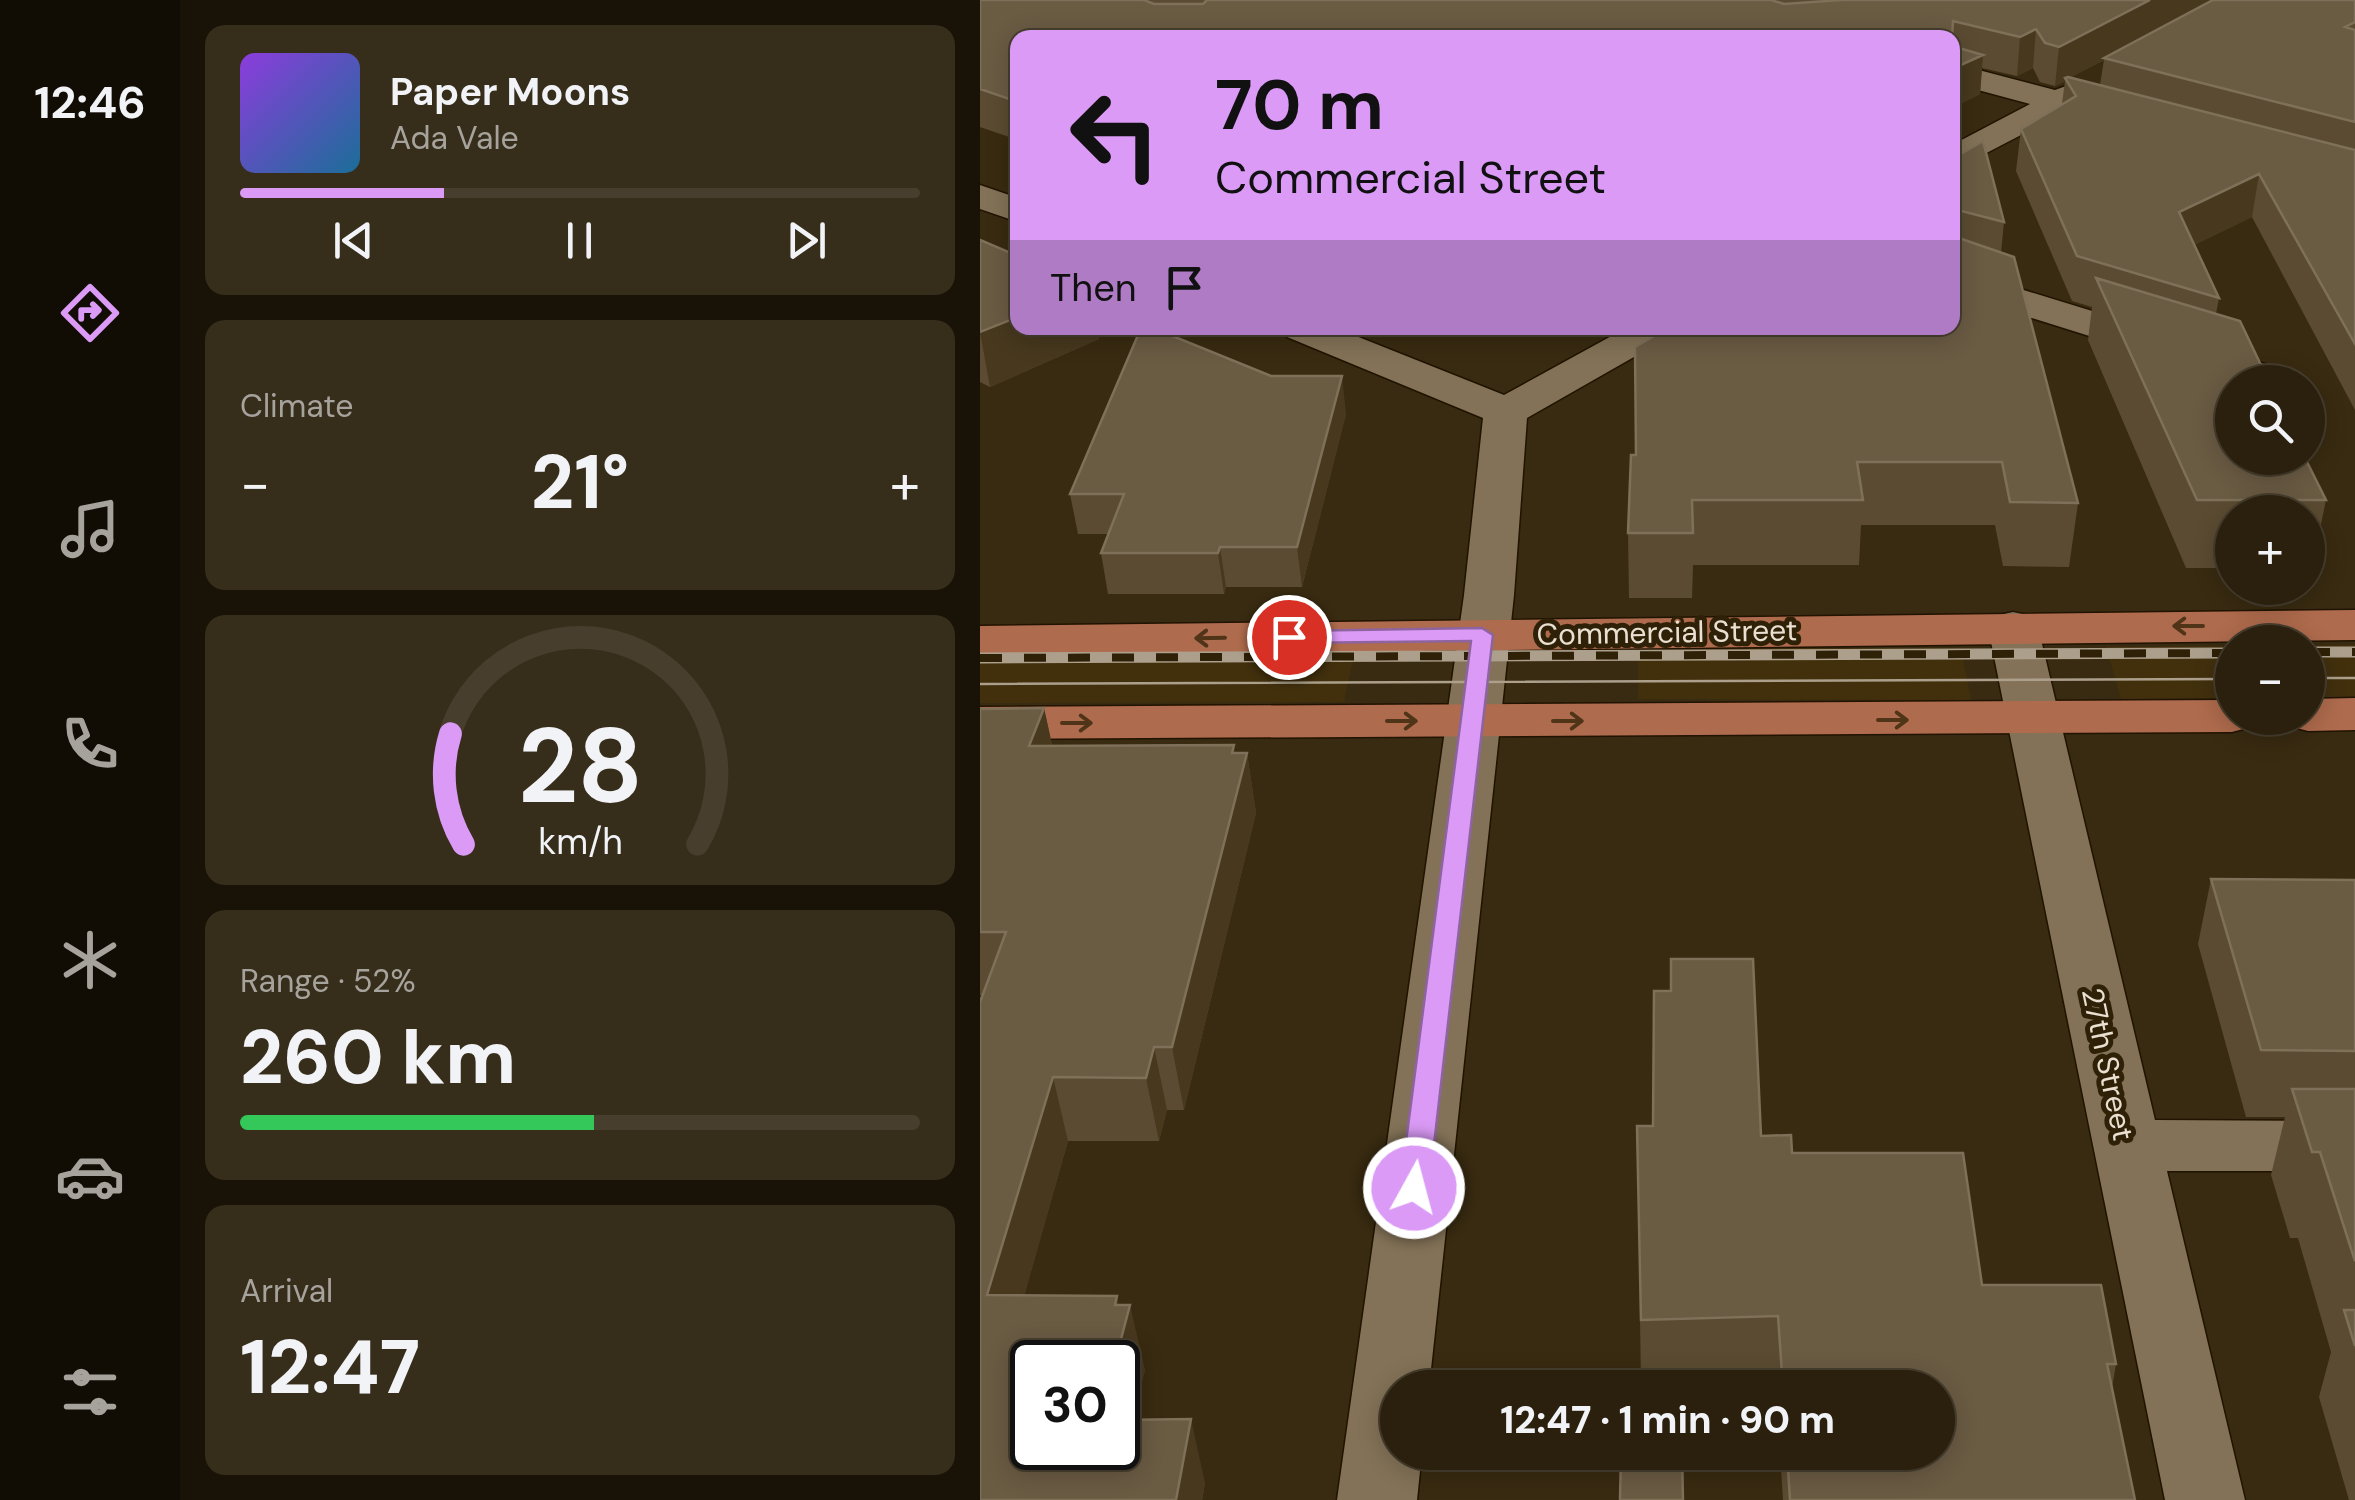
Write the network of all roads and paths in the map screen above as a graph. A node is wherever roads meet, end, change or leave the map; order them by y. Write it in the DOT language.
graph roads {
  1 [pos="1960,75"];
  2 [pos="2103,79"];
  3 [pos="2059,101"];
  4 [pos="2170,131"];
  5 [pos="1960,156"];
  6 [pos="980,196"];
  7 [pos="1010,209"];
  8 [pos="1960,282"];
  9 [pos="1318,335"];
  10 [pos="1643,335"];
  11 [pos="2227,365"];
  12 [pos="1506,412"];
  13 [pos="2355,624"];
  14 [pos="2013,626"];
  15 [pos="980,640"];
  16 [pos="1477,675"];
  17 [pos="2355,714"];
  18 [pos="2325,715"];
  19 [pos="2215,716"];
  20 [pos="2032,720"];
  21 [pos="980,723"];
  22 [pos="2126,1145"];
  23 [pos="2355,1146"];
  24 [pos="1377,1500"];
  25 [pos="2205,1500"];
  1 -- 3 [label="street"];
  2 -- 3 [label="street"];
  3 -- 4 [label="street"];
  3 -- 5 [label="street"];
  6 -- 7 [label="street"];
  8 -- 11 [label="street"];
  9 -- 12 [label="street"];
  10 -- 12 [label="street"];
  12 -- 16 [label="street"];
  13 -- 14 [label="main road, Commercial Street, one-way"];
  14 -- 16 [label="main road, Commercial Street"];
  14 -- 20 [label="street, 27th Street"];
  16 -- 15 [label="main road, Commercial Street, one-way"];
  16 -- 20 [label="main road, one-way"];
  21 -- 16 [label="main road, one-way"];
  16 -- 24 [label="street"];
  17 -- 18 [label="main road"];
  19 -- 20 [label="main road"];
  20 -- 22 [label="street, 27th Street"];
  22 -- 23 [label="street"];
  22 -- 25 [label="street, 27th Street"];
}
